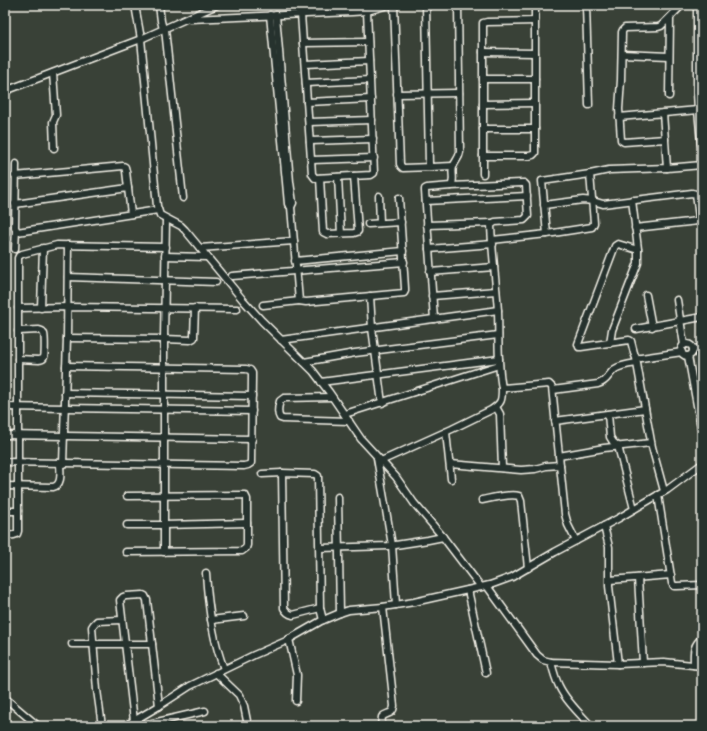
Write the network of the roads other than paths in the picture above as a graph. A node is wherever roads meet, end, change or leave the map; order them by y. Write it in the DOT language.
graph roads {
  1 [pos="135,5"];
  2 [pos="159,5"];
  3 [pos="394,5"];
  4 [pos="426,5"];
  5 [pos="458,5"];
  6 [pos="535,5"];
  7 [pos="586,5"];
  8 [pos="682,5"];
  9 [pos="697,5"];
  10 [pos="211,6"];
  11 [pos="383,6"];
  12 [pos="367,10"];
  13 [pos="702,10"];
  14 [pos="302,14"];
  15 [pos="273,15"];
  16 [pos="216,17"];
  17 [pos="670,18"];
  18 [pos="187,19"];
  19 [pos="535,21"];
  20 [pos="163,26"];
  21 [pos="141,34"];
  22 [pos="368,42"];
  23 [pos="303,43"];
  24 [pos="482,52"];
  25 [pos="535,53"];
  26 [pos="622,54"];
  27 [pos="669,56"];
  28 [pos="700,59"];
  29 [pos="369,61"];
  30 [pos="305,64"];
  31 [pos="53,73"];
  32 [pos="483,79"];
  33 [pos="535,79"];
  34 [pos="370,80"];
  35 [pos="306,83"];
  36 [pos="5,91"];
  37 [pos="700,91"];
  38 [pos="397,94"];
  39 [pos="428,94"];
  40 [pos="459,94"];
  41 [pos="669,96"];
  42 [pos="371,100"];
  43 [pos="307,102"];
  44 [pos="535,103"];
  45 [pos="483,104"];
  46 [pos="590,105"];
  47 [pos="698,110"];
  48 [pos="663,113"];
  49 [pos="619,117"];
  50 [pos="372,120"];
  51 [pos="309,122"];
  52 [pos="701,125"];
  53 [pos="483,129"];
  54 [pos="535,129"];
  55 [pos="373,139"];
  56 [pos="665,139"];
  57 [pos="310,141"];
  58 [pos="54,148"];
  59 [pos="702,153"];
  60 [pos="483,156"];
  61 [pos="374,158"];
  62 [pos="311,160"];
  63 [pos="16,164"];
  64 [pos="702,165"];
  65 [pos="453,166"];
  66 [pos="431,167"];
  67 [pos="667,168"];
  68 [pos="484,174"];
  69 [pos="590,174"];
  70 [pos="16,176"];
  71 [pos="354,176"];
  72 [pos="338,177"];
  73 [pos="320,178"];
  74 [pos="451,186"];
  75 [pos="128,188"];
  76 [pos="379,196"];
  77 [pos="527,196"];
  78 [pos="183,198"];
  79 [pos="399,198"];
  80 [pos="632,200"];
  81 [pos="426,201"];
  82 [pos="593,201"];
  83 [pos="700,203"];
  84 [pos="15,204"];
  85 [pos="544,205"];
  86 [pos="158,210"];
  87 [pos="131,214"];
  88 [pos="166,219"];
  89 [pos="401,222"];
  90 [pos="380,223"];
  91 [pos="492,223"];
  92 [pos="368,224"];
  93 [pos="427,225"];
  94 [pos="635,228"];
  95 [pos="16,230"];
  96 [pos="341,234"];
  97 [pos="547,234"];
  98 [pos="294,241"];
  99 [pos="492,242"];
  100 [pos="68,245"];
  101 [pos="166,247"];
  102 [pos="43,248"];
  103 [pos="200,248"];
  104 [pos="15,249"];
  105 [pos="429,249"];
  106 [pos="638,250"];
  107 [pos="403,251"];
  108 [pos="165,256"];
  109 [pos="207,257"];
  110 [pos="295,261"];
  111 [pos="404,262"];
  112 [pos="494,267"];
  113 [pos="296,271"];
  114 [pos="430,272"];
  115 [pos="68,276"];
  116 [pos="232,276"];
  117 [pos="165,280"];
  118 [pos="216,282"];
  119 [pos="496,291"];
  120 [pos="646,295"];
  121 [pos="370,296"];
  122 [pos="432,296"];
  123 [pos="677,300"];
  124 [pos="299,301"];
  125 [pos="263,304"];
  126 [pos="67,307"];
  127 [pos="18,308"];
  128 [pos="41,308"];
  129 [pos="164,308"];
  130 [pos="195,308"];
  131 [pos="237,309"];
  132 [pos="498,310"];
  133 [pos="702,317"];
  134 [pos="434,319"];
  135 [pos="681,322"];
  136 [pos="652,327"];
  137 [pos="372,328"];
  138 [pos="636,329"];
  139 [pos="18,331"];
  140 [pos="498,335"];
  141 [pos="67,338"];
  142 [pos="164,339"];
  143 [pos="281,340"];
  144 [pos="610,343"];
  145 [pos="684,345"];
  146 [pos="702,348"];
  147 [pos="693,349"];
  148 [pos="375,351"];
  149 [pos="682,352"];
  150 [pos="688,356"];
  151 [pos="18,358"];
  152 [pos="639,360"];
  153 [pos="304,362"];
  154 [pos="499,362"];
  155 [pos="66,366"];
  156 [pos="164,368"];
  157 [pos="378,375"];
  158 [pos="321,382"];
  159 [pos="502,388"];
  160 [pos="553,390"];
  161 [pos="65,393"];
  162 [pos="164,395"];
  163 [pos="252,396"];
  164 [pos="332,397"];
  165 [pos="382,403"];
  166 [pos="5,406"];
  167 [pos="18,406"];
  168 [pos="496,407"];
  169 [pos="64,408"];
  170 [pos="645,409"];
  171 [pos="164,410"];
  172 [pos="252,411"];
  173 [pos="344,414"];
  174 [pos="608,414"];
  175 [pos="349,421"];
  176 [pos="555,421"];
  177 [pos="446,432"];
  178 [pos="702,432"];
  179 [pos="5,435"];
  180 [pos="18,436"];
  181 [pos="64,436"];
  182 [pos="164,438"];
  183 [pos="252,439"];
  184 [pos="651,443"];
  185 [pos="618,446"];
  186 [pos="559,456"];
  187 [pos="379,459"];
  188 [pos="5,462"];
  189 [pos="18,463"];
  190 [pos="62,464"];
  191 [pos="450,464"];
  192 [pos="702,464"];
  193 [pos="164,465"];
  194 [pos="560,465"];
  195 [pos="502,468"];
  196 [pos="282,473"];
  197 [pos="262,474"];
  198 [pos="451,479"];
  199 [pos="5,486"];
  200 [pos="18,486"];
  201 [pos="664,491"];
  202 [pos="658,495"];
  203 [pos="127,496"];
  204 [pos="164,496"];
  205 [pos="338,497"];
  206 [pos="482,500"];
  207 [pos="634,509"];
  208 [pos="5,511"];
  209 [pos="18,511"];
  210 [pos="247,523"];
  211 [pos="127,525"];
  212 [pos="164,525"];
  213 [pos="604,526"];
  214 [pos="5,536"];
  215 [pos="443,537"];
  216 [pos="576,541"];
  217 [pos="392,545"];
  218 [pos="339,547"];
  219 [pos="320,548"];
  220 [pos="126,552"];
  221 [pos="164,552"];
  222 [pos="528,568"];
  223 [pos="206,573"];
  224 [pos="671,575"];
  225 [pos="638,578"];
  226 [pos="610,580"];
  227 [pos="702,585"];
  228 [pos="484,586"];
  229 [pos="468,590"];
  230 [pos="396,605"];
  231 [pos="384,607"];
  232 [pos="320,608"];
  233 [pos="340,613"];
  234 [pos="244,616"];
  235 [pos="122,620"];
  236 [pos="211,620"];
  237 [pos="323,620"];
  238 [pos="702,638"];
  239 [pos="289,639"];
  240 [pos="72,644"];
  241 [pos="125,644"];
  242 [pos="152,644"];
  243 [pos="93,645"];
  244 [pos="551,662"];
  245 [pos="643,663"];
  246 [pos="618,664"];
  247 [pos="694,665"];
  248 [pos="702,666"];
  249 [pos="224,669"];
  250 [pos="216,673"];
  251 [pos="486,673"];
  252 [pos="5,698"];
  253 [pos="296,701"];
  254 [pos="159,706"];
  255 [pos="205,711"];
  256 [pos="130,723"];
  257 [pos="38,726"];
  258 [pos="102,726"];
  259 [pos="248,726"];
  260 [pos="381,726"];
  261 [pos="591,726"];
  1 -- 21 [label="street"];
  2 -- 20 [label="street"];
  3 -- 38 [label="street"];
  4 -- 39 [label="street"];
  5 -- 40 [label="street"];
  6 -- 19 [label="street"];
  7 -- 46 [label="street"];
  8 -- 17 [label="street"];
  9 -- 13 [label="street"];
  9 -- 28 [label="street"];
  10 -- 16 [label="street"];
  10 -- 18 [label="street"];
  11 -- 12 [label="street"];
  12 -- 14 [label="street"];
  12 -- 22 [label="street"];
  14 -- 15 [label="street"];
  14 -- 23 [label="street"];
  15 -- 16 [label="street"];
  15 -- 98 [label="street"];
  16 -- 18 [label="street"];
  17 -- 26 [label="street"];
  17 -- 27 [label="street"];
  18 -- 20 [label="street"];
  19 -- 24 [label="street"];
  19 -- 25 [label="street"];
  20 -- 21 [label="street"];
  20 -- 78 [label="street"];
  21 -- 31 [label="street"];
  21 -- 86 [label="street"];
  22 -- 23 [label="street"];
  22 -- 29 [label="street"];
  23 -- 30 [label="street"];
  24 -- 25 [label="street"];
  24 -- 32 [label="street"];
  25 -- 33 [label="street"];
  26 -- 27 [label="street"];
  26 -- 49 [label="street"];
  27 -- 41 [label="street"];
  28 -- 37 [label="street"];
  29 -- 30 [label="street"];
  29 -- 34 [label="street"];
  30 -- 35 [label="street"];
  31 -- 36 [label="street"];
  31 -- 58 [label="street"];
  32 -- 33 [label="street"];
  32 -- 45 [label="street"];
  33 -- 44 [label="street"];
  34 -- 35 [label="street"];
  34 -- 42 [label="street"];
  35 -- 43 [label="street"];
  37 -- 47 [label="street"];
  38 -- 39 [label="street"];
  38 -- 66 [label="street"];
  39 -- 40 [label="street"];
  39 -- 66 [label="street"];
  40 -- 65 [label="street"];
  42 -- 43 [label="street"];
  42 -- 50 [label="street"];
  43 -- 51 [label="street"];
  44 -- 45 [label="street"];
  44 -- 54 [label="street"];
  45 -- 53 [label="street"];
  47 -- 48 [label="street"];
  47 -- 52 [label="street"];
  48 -- 49 [label="street"];
  48 -- 56 [label="street"];
  49 -- 56 [label="street"];
  50 -- 51 [label="street"];
  50 -- 55 [label="street"];
  51 -- 57 [label="street"];
  52 -- 59 [label="street"];
  53 -- 54 [label="street"];
  53 -- 60 [label="street"];
  54 -- 60 [label="street"];
  55 -- 57 [label="street"];
  55 -- 61 [label="street"];
  56 -- 67 [label="street"];
  57 -- 62 [label="street"];
  60 -- 68 [label="street"];
  61 -- 62 [label="street"];
  61 -- 71 [label="street"];
  62 -- 73 [label="street"];
  63 -- 70 [label="street"];
  64 -- 67 [label="street"];
  65 -- 66 [label="street"];
  65 -- 74 [label="street"];
  67 -- 69 [label="street"];
  69 -- 82 [label="street"];
  69 -- 85 [label="street"];
  70 -- 75 [label="street"];
  70 -- 84 [label="street"];
  71 -- 72 [label="street"];
  71 -- 96 [label="street"];
  72 -- 73 [label="street"];
  72 -- 96 [label="street"];
  73 -- 96 [label="street"];
  74 -- 77 [label="street"];
  74 -- 81 [label="street"];
  75 -- 84 [label="street"];
  75 -- 87 [label="street"];
  76 -- 90 [label="street"];
  77 -- 81 [label="street"];
  77 -- 91 [label="street"];
  79 -- 89 [label="street"];
  80 -- 82 [label="street"];
  80 -- 83 [label="street"];
  80 -- 94 [label="street"];
  81 -- 93 [label="street"];
  82 -- 85 [label="street"];
  82 -- 97 [label="street"];
  83 -- 94 [label="street"];
  84 -- 95 [label="street"];
  85 -- 97 [label="street"];
  86 -- 87 [label="street"];
  86 -- 88 [label="street"];
  87 -- 95 [label="street"];
  88 -- 101 [label="street"];
  88 -- 103 [label="street"];
  89 -- 90 [label="street"];
  89 -- 107 [label="street"];
  90 -- 92 [label="street"];
  91 -- 93 [label="street"];
  91 -- 99 [label="street"];
  93 -- 105 [label="street"];
  94 -- 106 [label="street"];
  95 -- 104 [label="street"];
  97 -- 99 [label="street"];
  98 -- 103 [label="street"];
  98 -- 110 [label="street"];
  99 -- 105 [label="street"];
  99 -- 112 [label="street"];
  100 -- 101 [label="street"];
  100 -- 102 [label="street"];
  100 -- 115 [label="street"];
  101 -- 108 [label="street"];
  102 -- 127 [label="street"];
  102 -- 128 [label="street"];
  103 -- 109 [label="street"];
  105 -- 114 [label="street"];
  106 -- 144 [label="street"];
  106 -- 144 [label="street"];
  107 -- 110 [label="street"];
  107 -- 111 [label="street"];
  108 -- 109 [label="street"];
  108 -- 117 [label="street"];
  109 -- 143 [label="street"];
  110 -- 113 [label="street"];
  111 -- 113 [label="street"];
  111 -- 121 [label="street"];
  112 -- 114 [label="street"];
  112 -- 119 [label="street"];
  113 -- 116 [label="street"];
  113 -- 124 [label="street"];
  114 -- 122 [label="street"];
  115 -- 117 [label="street"];
  115 -- 126 [label="street"];
  117 -- 118 [label="street"];
  117 -- 129 [label="street"];
  119 -- 122 [label="street"];
  119 -- 132 [label="street"];
  120 -- 136 [label="street"];
  121 -- 124 [label="street"];
  121 -- 137 [label="street"];
  122 -- 134 [label="street"];
  123 -- 135 [label="street"];
  124 -- 125 [label="street"];
  126 -- 128 [label="street"];
  126 -- 129 [label="street"];
  126 -- 141 [label="street"];
  127 -- 128 [label="street"];
  127 -- 139 [label="street"];
  129 -- 130 [label="street"];
  129 -- 142 [label="street"];
  130 -- 131 [label="street"];
  130 -- 142 [label="street"];
  132 -- 134 [label="street"];
  132 -- 140 [label="street"];
  133 -- 135 [label="street"];
  134 -- 137 [label="street"];
  135 -- 136 [label="street"];
  135 -- 145 [label="street"];
  136 -- 138 [label="street"];
  137 -- 143 [label="street"];
  137 -- 148 [label="street"];
  139 -- 151 [label="street"];
  139 -- 151 [label="street"];
  140 -- 148 [label="street"];
  140 -- 154 [label="street"];
  141 -- 142 [label="street"];
  141 -- 155 [label="street"];
  142 -- 156 [label="street"];
  143 -- 153 [label="street"];
  144 -- 152 [label="street"];
  145 -- 147 [label="street"];
  145 -- 149 [label="street"];
  146 -- 147 [label="street"];
  147 -- 150 [label="street"];
  148 -- 153 [label="street"];
  148 -- 157 [label="street"];
  149 -- 150 [label="street"];
  149 -- 152 [label="street"];
  150 -- 178 [label="street"];
  151 -- 167 [label="street"];
  152 -- 160 [label="street"];
  152 -- 170 [label="street"];
  153 -- 158 [label="street"];
  154 -- 157 [label="street"];
  154 -- 159 [label="street"];
  154 -- 165 [label="street"];
  155 -- 156 [label="street"];
  155 -- 161 [label="street"];
  156 -- 162 [label="street"];
  156 -- 163 [label="street"];
  157 -- 158 [label="street"];
  157 -- 165 [label="street"];
  158 -- 164 [label="street"];
  159 -- 160 [label="street"];
  159 -- 168 [label="street"];
  160 -- 176 [label="street"];
  161 -- 162 [label="street"];
  161 -- 169 [label="street"];
  162 -- 163 [label="street"];
  162 -- 171 [label="street"];
  163 -- 172 [label="street"];
  164 -- 173 [label="street"];
  164 -- 175 [label="street"];
  165 -- 173 [label="street"];
  166 -- 167 [label="street"];
  167 -- 169 [label="street"];
  167 -- 180 [label="street"];
  168 -- 177 [label="street"];
  168 -- 195 [label="street"];
  169 -- 171 [label="street"];
  169 -- 181 [label="street"];
  170 -- 174 [label="street"];
  170 -- 184 [label="street"];
  171 -- 172 [label="street"];
  171 -- 182 [label="street"];
  172 -- 183 [label="street"];
  173 -- 175 [label="street"];
  174 -- 176 [label="street"];
  174 -- 185 [label="street"];
  175 -- 187 [label="street"];
  176 -- 186 [label="street"];
  177 -- 187 [label="street"];
  177 -- 191 [label="street"];
  179 -- 180 [label="street"];
  180 -- 181 [label="street"];
  180 -- 189 [label="street"];
  181 -- 182 [label="street"];
  181 -- 190 [label="street"];
  182 -- 183 [label="street"];
  182 -- 193 [label="street"];
  183 -- 193 [label="street"];
  184 -- 185 [label="street"];
  184 -- 201 [label="street"];
  185 -- 186 [label="street"];
  185 -- 207 [label="street"];
  186 -- 194 [label="street"];
  187 -- 215 [label="street"];
  187 -- 217 [label="street"];
  188 -- 189 [label="street"];
  189 -- 190 [label="street"];
  189 -- 200 [label="street"];
  190 -- 193 [label="street"];
  190 -- 200 [label="street"];
  191 -- 195 [label="street"];
  191 -- 198 [label="street"];
  192 -- 201 [label="street"];
  193 -- 204 [label="street"];
  194 -- 195 [label="street"];
  194 -- 216 [label="street"];
  196 -- 197 [label="street"];
  196 -- 219 [label="street"];
  196 -- 232 [label="street"];
  199 -- 200 [label="street"];
  200 -- 209 [label="street"];
  201 -- 202 [label="street"];
  202 -- 207 [label="street"];
  202 -- 224 [label="street"];
  203 -- 204 [label="street"];
  204 -- 210 [label="street"];
  204 -- 212 [label="street"];
  205 -- 218 [label="street"];
  206 -- 222 [label="street"];
  207 -- 213 [label="street"];
  208 -- 209 [label="street"];
  209 -- 214 [label="street"];
  210 -- 212 [label="street"];
  210 -- 221 [label="street"];
  211 -- 212 [label="street"];
  212 -- 221 [label="street"];
  213 -- 216 [label="street"];
  213 -- 226 [label="street"];
  215 -- 217 [label="street"];
  215 -- 228 [label="street"];
  216 -- 222 [label="street"];
  217 -- 218 [label="street"];
  217 -- 230 [label="street"];
  218 -- 219 [label="street"];
  218 -- 233 [label="street"];
  219 -- 232 [label="street"];
  220 -- 221 [label="street"];
  222 -- 228 [label="street"];
  223 -- 236 [label="street"];
  224 -- 225 [label="street"];
  224 -- 227 [label="street"];
  225 -- 226 [label="street"];
  225 -- 245 [label="street"];
  226 -- 246 [label="street"];
  228 -- 229 [label="street"];
  228 -- 244 [label="street"];
  229 -- 230 [label="street"];
  229 -- 251 [label="street"];
  230 -- 231 [label="street"];
  231 -- 233 [label="street"];
  231 -- 260 [label="street"];
  232 -- 237 [label="street"];
  233 -- 237 [label="street"];
  234 -- 236 [label="street"];
  235 -- 241 [label="street"];
  235 -- 242 [label="street"];
  235 -- 243 [label="street"];
  236 -- 249 [label="street"];
  237 -- 239 [label="street"];
  238 -- 247 [label="street"];
  239 -- 249 [label="street"];
  239 -- 253 [label="street"];
  240 -- 243 [label="street"];
  241 -- 242 [label="street"];
  241 -- 243 [label="street"];
  241 -- 256 [label="street"];
  242 -- 254 [label="street"];
  243 -- 258 [label="street"];
  244 -- 246 [label="street"];
  244 -- 261 [label="street"];
  245 -- 246 [label="street"];
  245 -- 247 [label="street"];
  247 -- 248 [label="street"];
  249 -- 250 [label="street"];
  250 -- 254 [label="street"];
  250 -- 259 [label="street"];
  252 -- 257 [label="street"];
  254 -- 256 [label="street"];
  255 -- 256 [label="street"];
}
